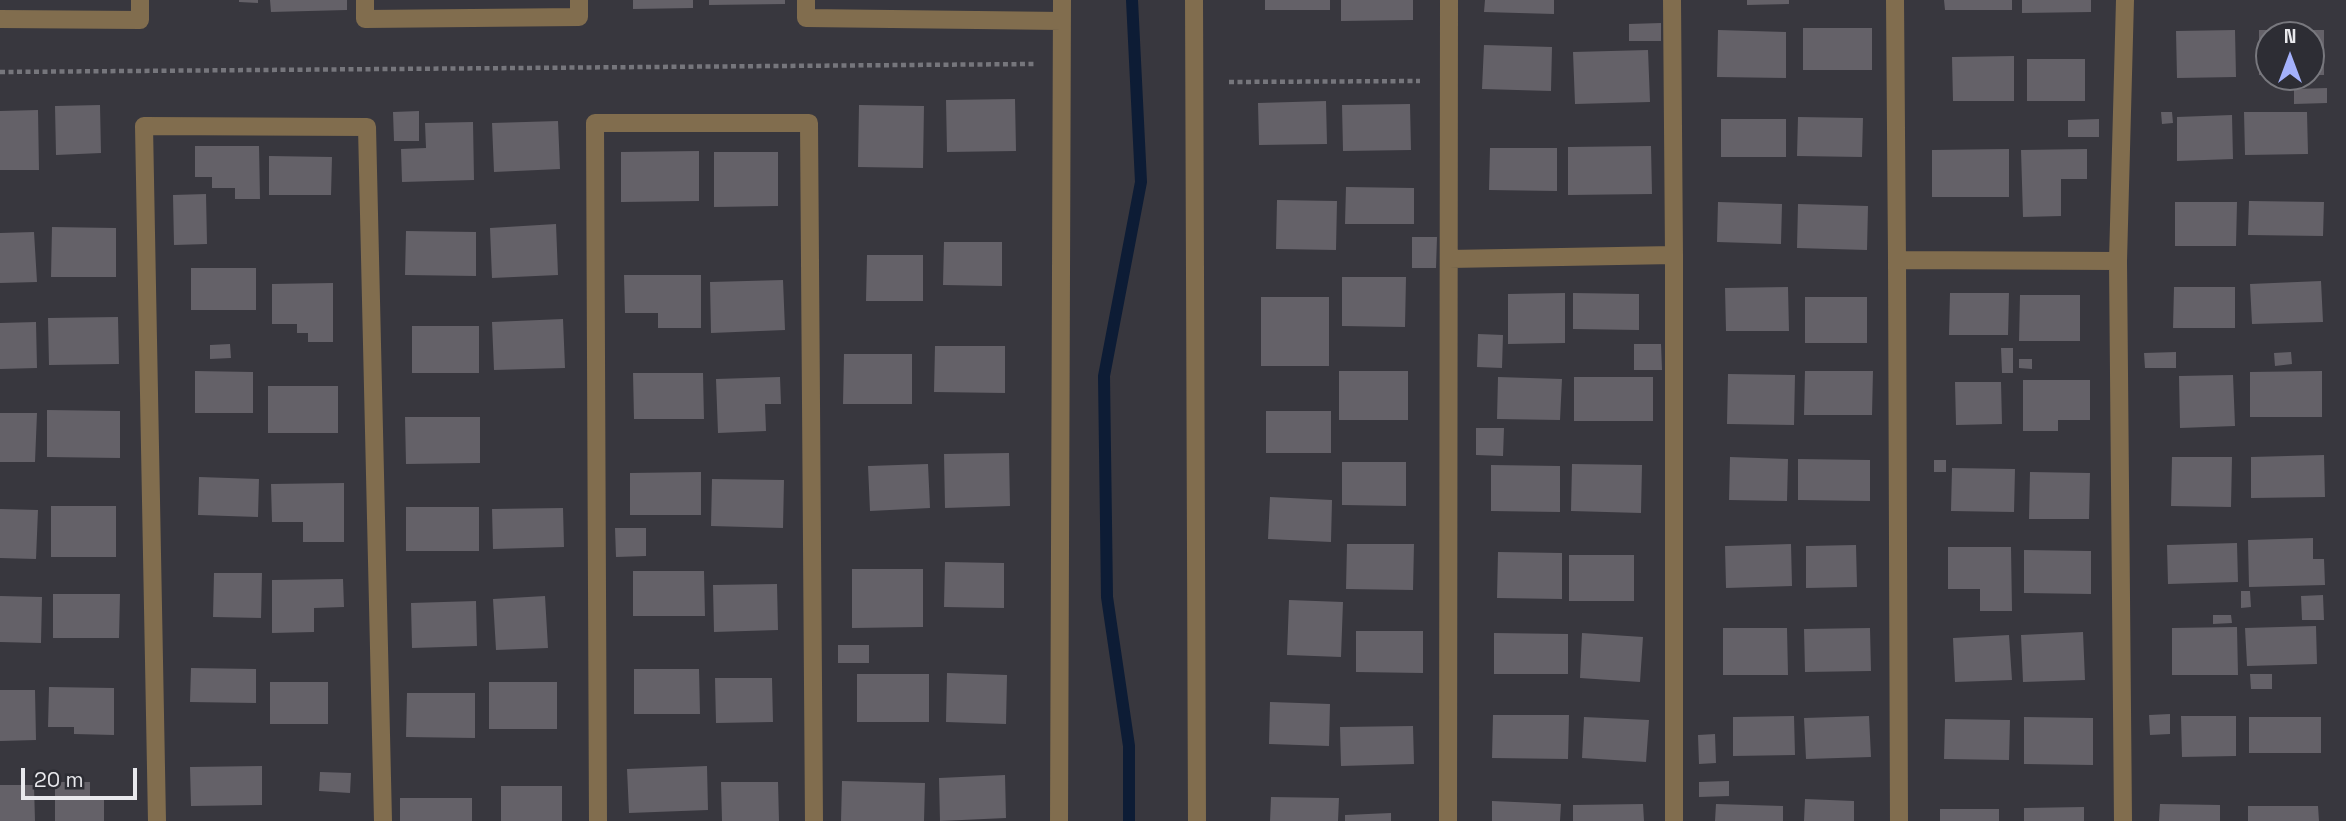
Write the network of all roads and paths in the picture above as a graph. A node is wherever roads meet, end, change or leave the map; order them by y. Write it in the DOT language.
graph roads {
  1 [pos="140,0"];
  2 [pos="365,0"];
  3 [pos="579,0"];
  4 [pos="806,0"];
  5 [pos="1062,0"];
  6 [pos="1194,0"];
  7 [pos="1449,0"];
  8 [pos="1672,0"];
  9 [pos="1895,0"];
  10 [pos="2125,0"];
  11 [pos="0,19"];
  12 [pos="1062,21"];
  13 [pos="1037,64"];
  14 [pos="0,72"];
  15 [pos="1449,81"];
  16 [pos="1229,82"];
  17 [pos="1674,255"];
  18 [pos="1449,259"];
  19 [pos="1897,260"];
  20 [pos="2118,261"];
  21 [pos="157,821"];
  22 [pos="383,821"];
  23 [pos="598,821"];
  24 [pos="814,821"];
  25 [pos="1059,821"];
  26 [pos="1197,821"];
  27 [pos="1448,821"];
  28 [pos="1674,821"];
  29 [pos="1899,821"];
  30 [pos="2123,821"];
  1 -- 11 [label="street"];
  2 -- 3 [label="street"];
  4 -- 12 [label="street"];
  5 -- 12 [label="street"];
  6 -- 26 [label="street"];
  7 -- 15 [label="street"];
  8 -- 17 [label="street"];
  9 -- 19 [label="street"];
  10 -- 20 [label="street"];
  12 -- 25 [label="street"];
  13 -- 14 [label="path"];
  15 -- 16 [label="path"];
  15 -- 18 [label="street"];
  17 -- 18 [label="street"];
  17 -- 28 [label="street"];
  18 -- 27 [label="street"];
  19 -- 20 [label="street"];
  19 -- 29 [label="street"];
  20 -- 30 [label="street"];
  21 -- 22 [label="street"];
  23 -- 24 [label="street"];
}
